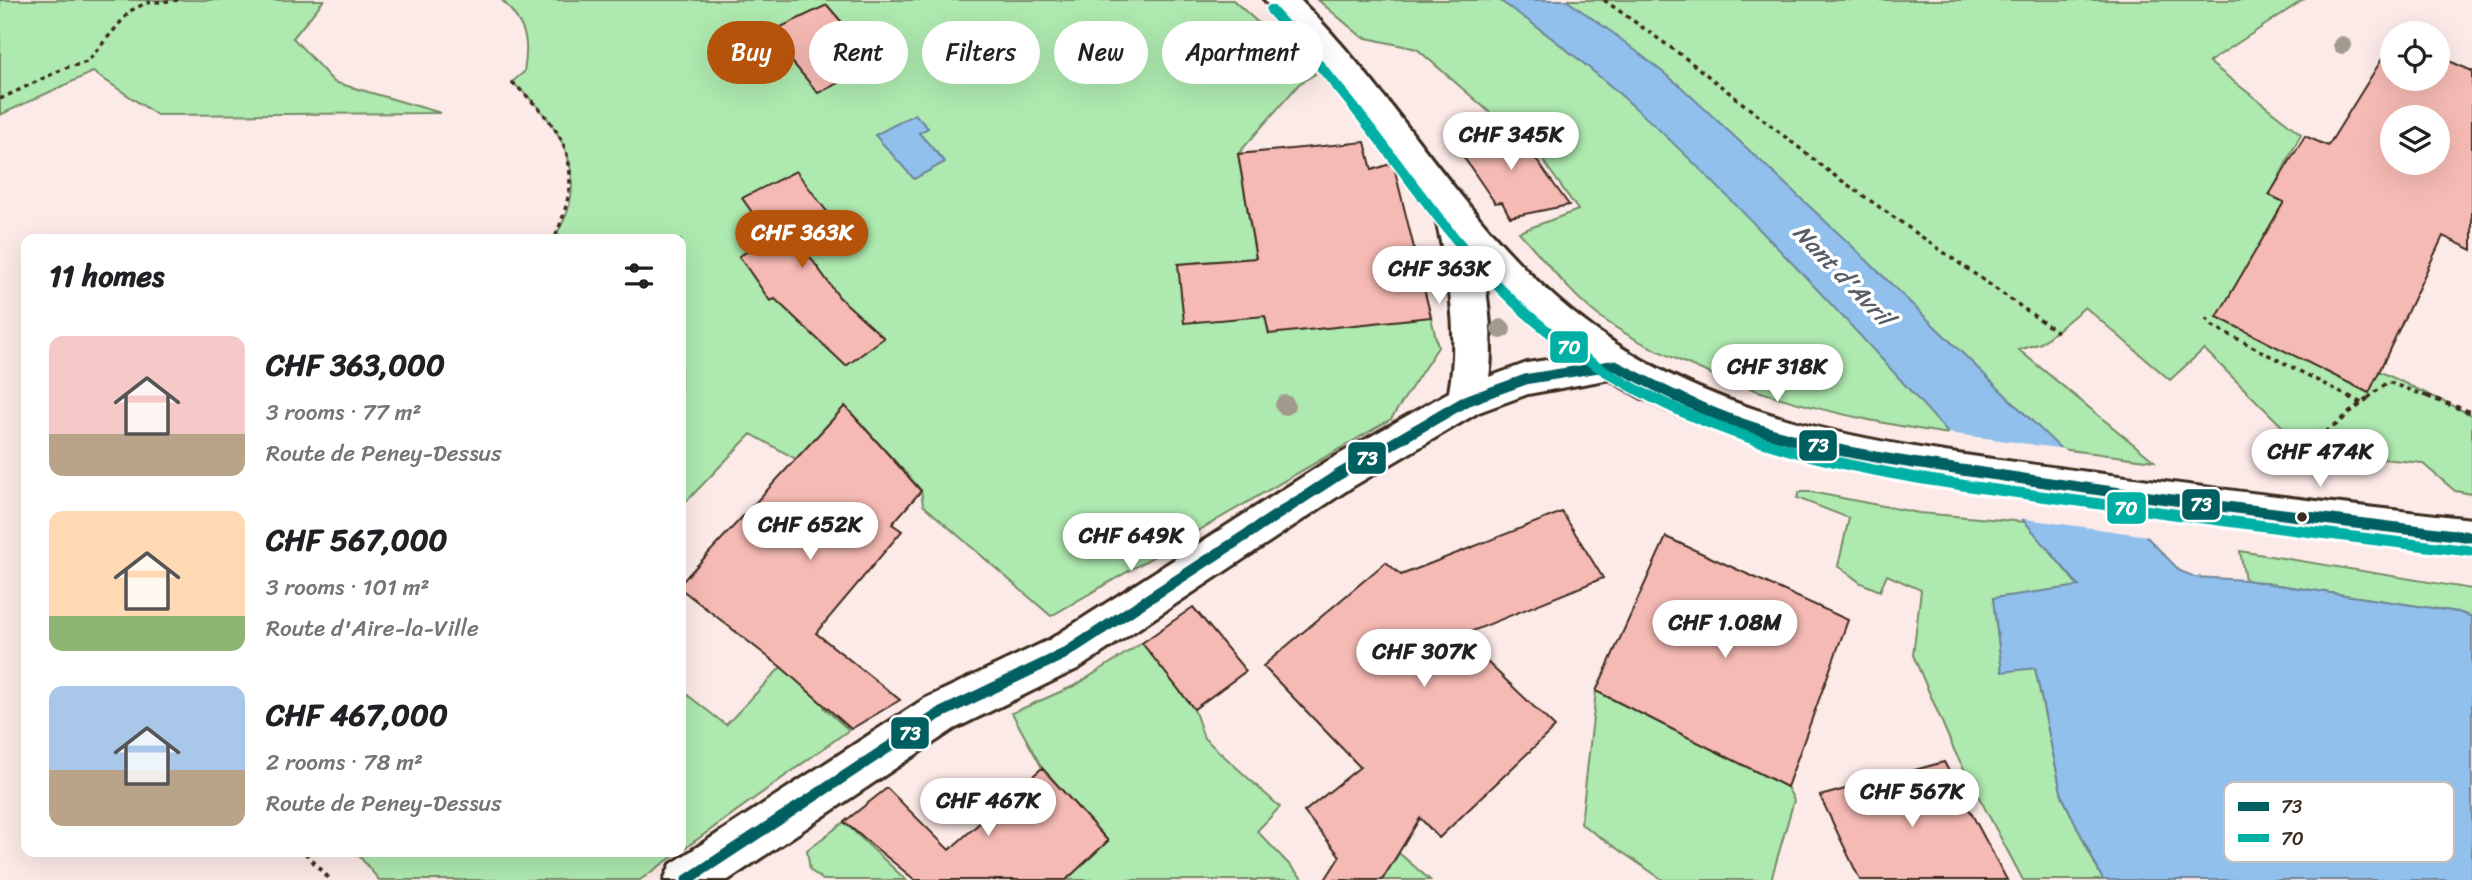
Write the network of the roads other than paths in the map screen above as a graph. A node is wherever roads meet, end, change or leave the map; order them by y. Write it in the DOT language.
graph roads {
  1 [pos="1281,0"];
  2 [pos="1451,211"];
  3 [pos="1614,365"];
  4 [pos="1466,401"];
  5 [pos="2472,537"];
  6 [pos="687,880"];
  1 -- 2 [label="street"];
  2 -- 3 [label="street"];
  2 -- 4 [label="street"];
  3 -- 4 [label="street"];
  3 -- 5 [label="street"];
  4 -- 6 [label="street"];
}
